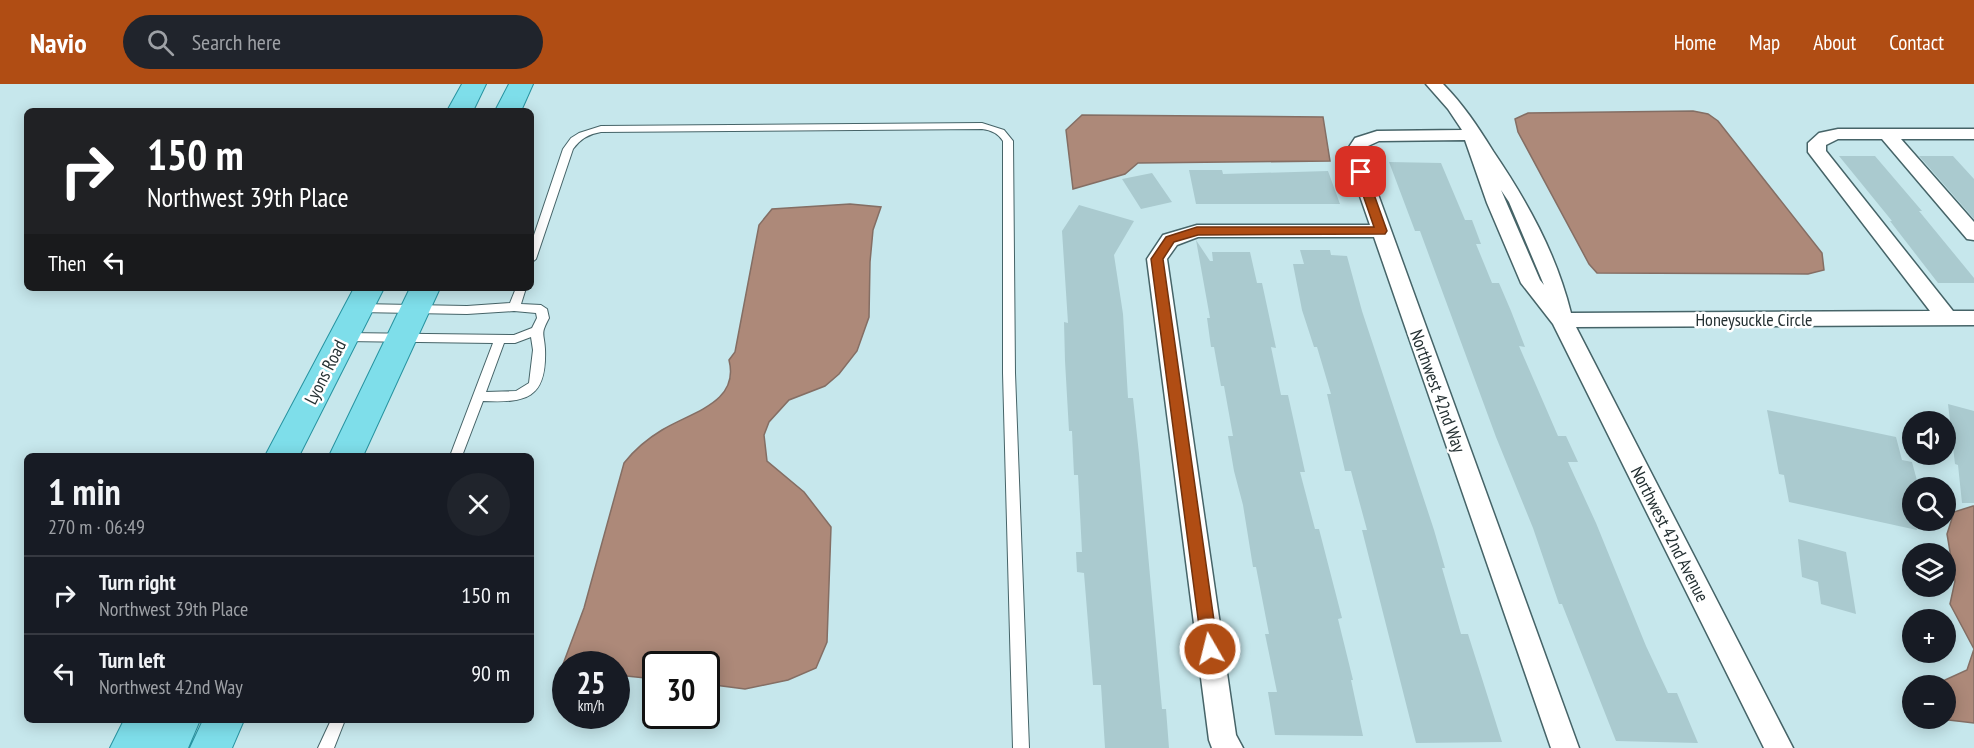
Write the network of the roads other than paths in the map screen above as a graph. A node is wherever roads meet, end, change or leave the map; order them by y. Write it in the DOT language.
graph roads {
  1 [pos="474,84"];
  2 [pos="521,84"];
  3 [pos="1434,84"];
  4 [pos="462,108"];
  5 [pos="509,108"];
  6 [pos="1887,134"];
  7 [pos="1974,134"];
  8 [pos="1472,135"];
  9 [pos="1503,220"];
  10 [pos="1526,220"];
  11 [pos="1381,231"];
  12 [pos="1974,234"];
  13 [pos="534,250"];
  14 [pos="520,291"];
  15 [pos="364,298"];
  16 [pos="514,307"];
  17 [pos="414,312"];
  18 [pos="1947,318"];
  19 [pos="1974,318"];
  20 [pos="1562,320"];
  21 [pos="536,331"];
  22 [pos="344,337"];
  23 [pos="500,338"];
  24 [pos="478,396"];
  25 [pos="284,453"];
  26 [pos="347,453"];
  27 [pos="457,453"];
  28 [pos="144,723"];
  29 [pos="178,723"];
  30 [pos="223,723"];
  31 [pos="337,723"];
  32 [pos="131,748"];
  33 [pos="166,748"];
  34 [pos="211,748"];
  35 [pos="326,748"];
  36 [pos="1021,748"];
  37 [pos="1229,748"];
  38 [pos="1565,748"];
  39 [pos="1779,748"];
  1 -- 4 [label="main road"];
  2 -- 5 [label="main road"];
  3 -- 8 [label="street, Northwest 42nd Avenue"];
  6 -- 7 [label="street"];
  6 -- 12 [label="street"];
  6 -- 18 [label="street"];
  8 -- 9 [label="street, Northwest 42nd Avenue"];
  8 -- 10 [label="street, Northwest 42nd Avenue"];
  8 -- 11 [label="street, Northwest 42nd Way"];
  9 -- 10 [label="lane"];
  9 -- 20 [label="street, Northwest 42nd Avenue"];
  10 -- 20 [label="street, Northwest 42nd Avenue"];
  11 -- 37 [label="street"];
  11 -- 38 [label="street, Northwest 42nd Way"];
  13 -- 36 [label="lane"];
  14 -- 16 [label="lane"];
  15 -- 17 [label="lane"];
  15 -- 22 [label="main road, Lyons Road"];
  16 -- 17 [label="lane"];
  16 -- 21 [label="lane"];
  17 -- 22 [label="lane"];
  17 -- 23 [label="lane"];
  17 -- 26 [label="main road"];
  18 -- 19 [label="street, Honeysuckle Circle"];
  18 -- 20 [label="street, Honeysuckle Circle"];
  20 -- 39 [label="street, Northwest 42nd Avenue"];
  21 -- 23 [label="lane"];
  21 -- 24 [label="lane"];
  22 -- 25 [label="main road, Lyons Road"];
  23 -- 24 [label="lane"];
  24 -- 27 [label="lane"];
  28 -- 32 [label="main road"];
  29 -- 33 [label="main road"];
  30 -- 34 [label="main road"];
  31 -- 35 [label="lane"];
}
